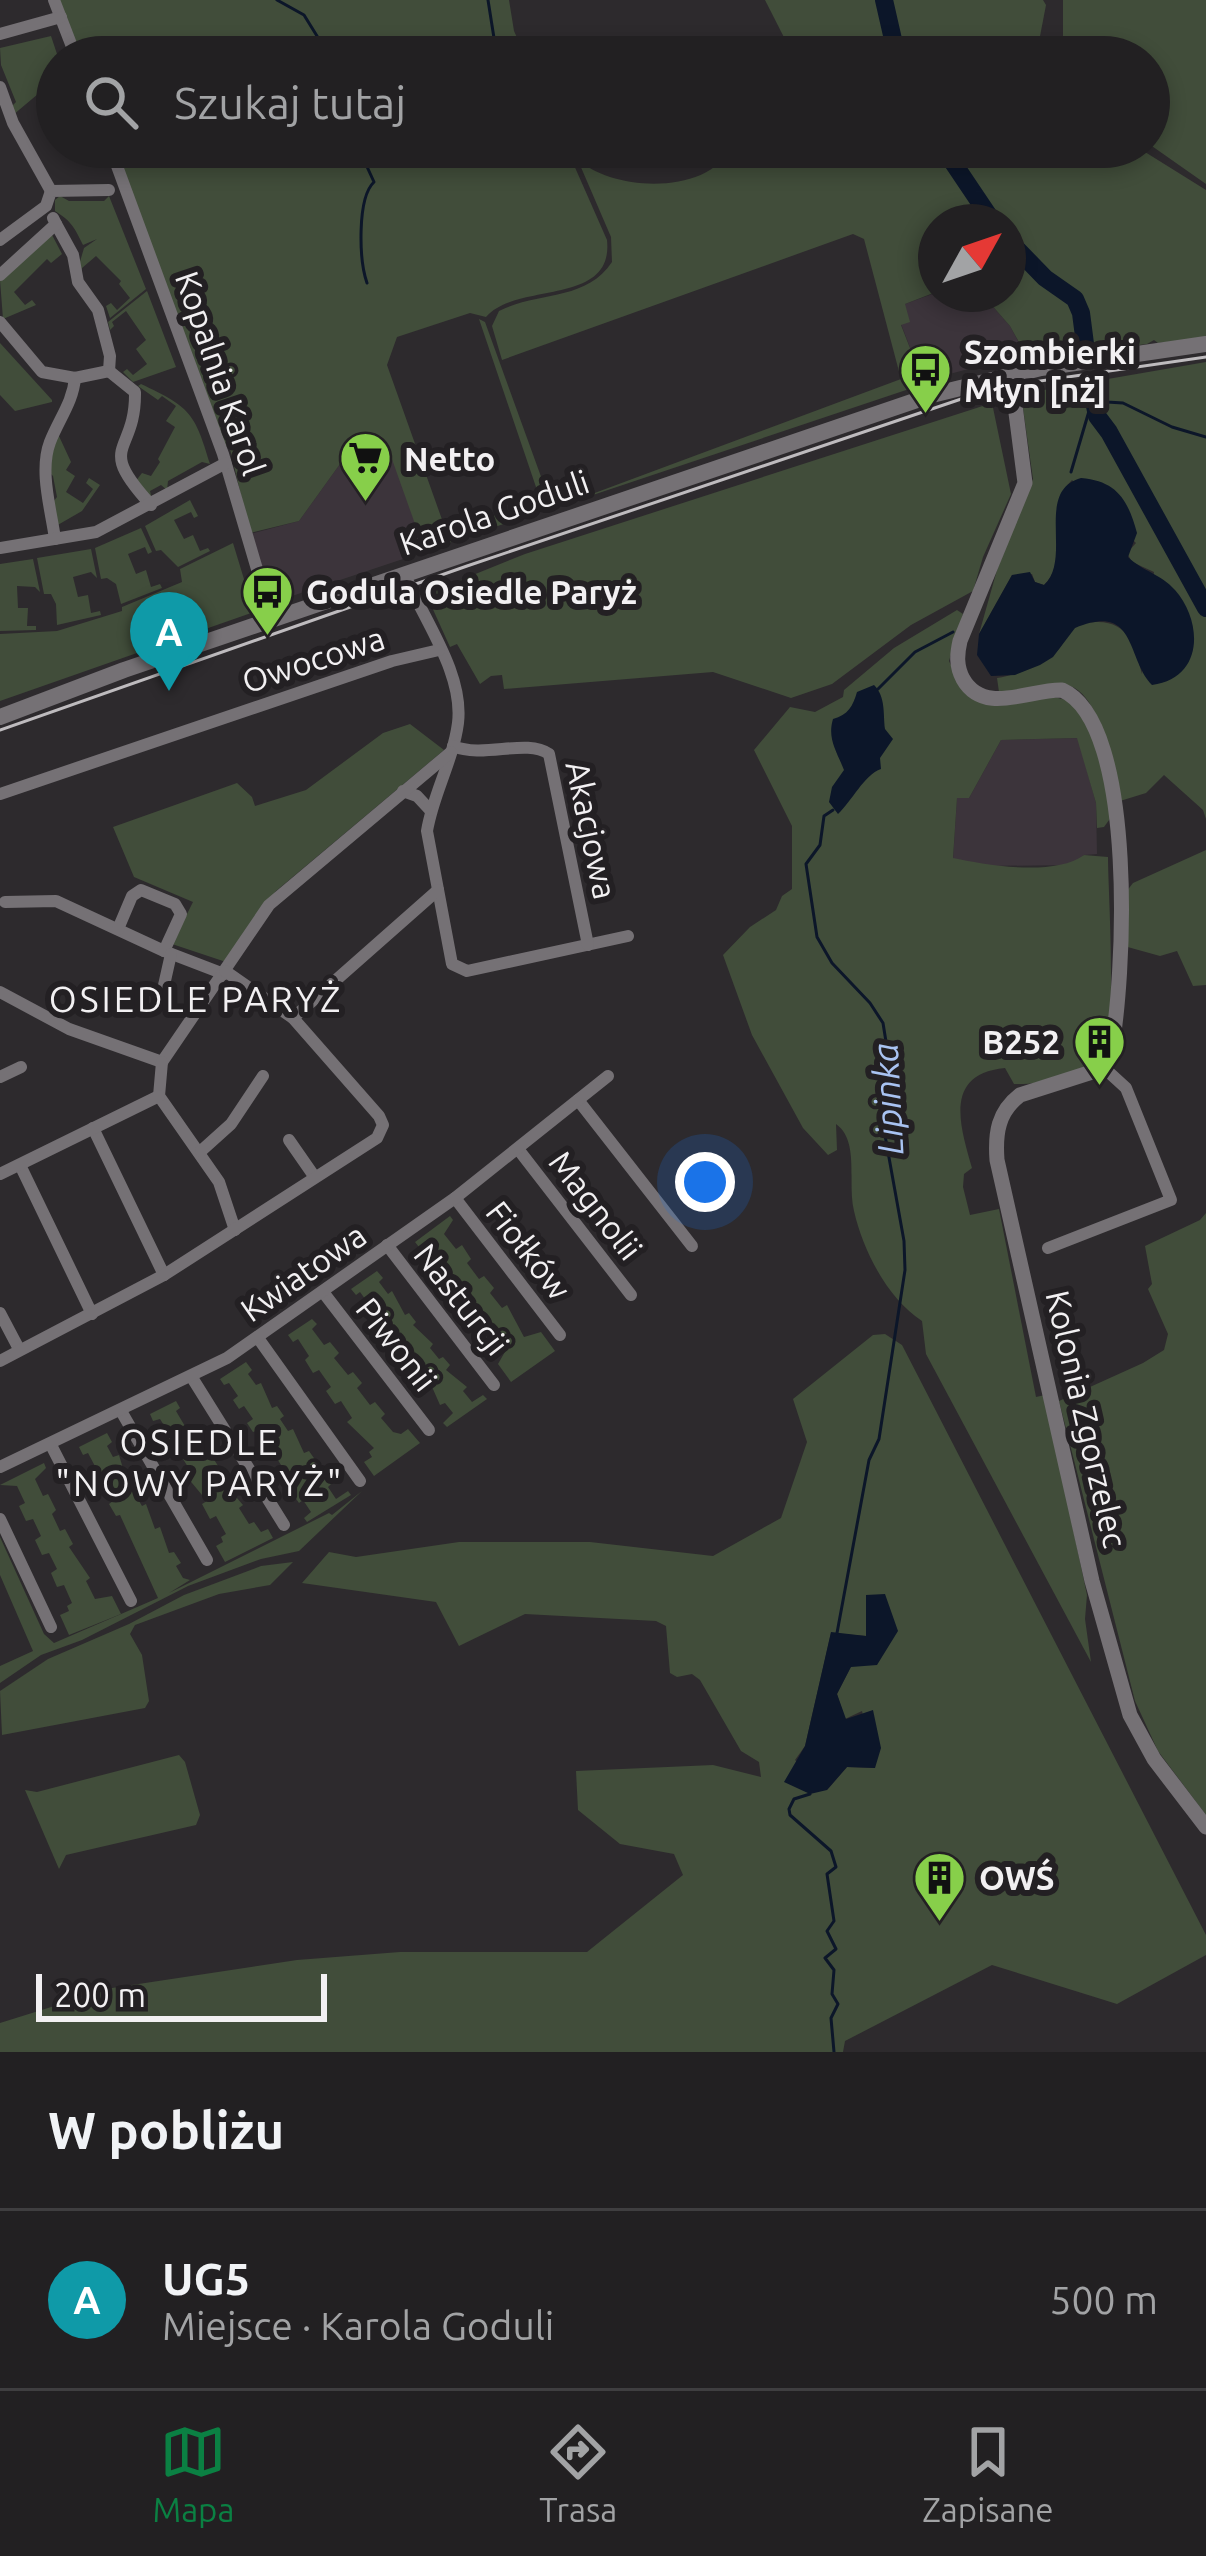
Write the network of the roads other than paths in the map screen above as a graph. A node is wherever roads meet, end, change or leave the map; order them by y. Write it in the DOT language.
graph roads {
  1 [pos="54,0"];
  2 [pos="61,17"];
  3 [pos="0,34"];
  4 [pos="68,36"];
  5 [pos="0,87"];
  6 [pos="36,164"];
  7 [pos="38,168"];
  8 [pos="118,168"];
  9 [pos="122,178"];
  10 [pos="109,190"];
  11 [pos="51,191"];
  12 [pos="131,200"];
  13 [pos="46,206"];
  14 [pos="56,224"];
  15 [pos="0,239"];
  16 [pos="0,275"];
  17 [pos="0,322"];
  18 [pos="1206,344"];
  19 [pos="109,371"];
  20 [pos="1011,374"];
  21 [pos="75,378"];
  22 [pos="226,463"];
  23 [pos="151,505"];
  24 [pos="55,539"];
  25 [pos="0,548"];
  26 [pos="405,575"];
  27 [pos="272,620"];
  28 [pos="440,650"];
  29 [pos="0,717"];
  30 [pos="452,749"];
  31 [pos="403,791"];
  32 [pos="0,794"];
  33 [pos="430,810"];
  34 [pos="438,890"];
  35 [pos="5,902"];
  36 [pos="118,929"];
  37 [pos="628,936"];
  38 [pos="588,944"];
  39 [pos="167,952"];
  40 [pos="225,972"];
  41 [pos="0,992"];
  42 [pos="162,994"];
  43 [pos="293,1018"];
  44 [pos="162,1062"];
  45 [pos="1102,1066"];
  46 [pos="21,1067"];
  47 [pos="263,1076"];
  48 [pos="608,1076"];
  49 [pos="0,1077"];
  50 [pos="159,1096"];
  51 [pos="578,1100"];
  52 [pos="93,1128"];
  53 [pos="290,1140"];
  54 [pos="518,1149"];
  55 [pos="201,1151"];
  56 [pos="20,1165"];
  57 [pos="0,1174"];
  58 [pos="314,1176"];
  59 [pos="455,1198"];
  60 [pos="235,1230"];
  61 [pos="387,1245"];
  62 [pos="692,1246"];
  63 [pos="1048,1248"];
  64 [pos="164,1276"];
  65 [pos="322,1292"];
  66 [pos="631,1295"];
  67 [pos="0,1313"];
  68 [pos="92,1314"];
  69 [pos="560,1335"];
  70 [pos="258,1338"];
  71 [pos="19,1349"];
  72 [pos="0,1361"];
  73 [pos="191,1376"];
  74 [pos="494,1385"];
  75 [pos="121,1411"];
  76 [pos="429,1430"];
  77 [pos="51,1445"];
  78 [pos="0,1467"];
  79 [pos="359,1481"];
  80 [pos="0,1519"];
  81 [pos="284,1526"];
  82 [pos="207,1560"];
  83 [pos="131,1600"];
  84 [pos="51,1627"];
  85 [pos="1206,1827"];
  1 -- 2 [label="street"];
  2 -- 3 [label="street"];
  2 -- 4 [label="street"];
  5 -- 6 [label="street"];
  7 -- 11 [label="street"];
  8 -- 9 [label="street, Kopalnia Karol"];
  9 -- 10 [label="street"];
  9 -- 12 [label="street, Kopalnia Karol"];
  10 -- 11 [label="street"];
  10 -- 12 [label="street"];
  11 -- 13 [label="street"];
  12 -- 22 [label="street, Kopalnia Karol"];
  13 -- 14 [label="street"];
  13 -- 15 [label="street"];
  14 -- 16 [label="street"];
  14 -- 19 [label="street"];
  17 -- 21 [label="street"];
  18 -- 20 [label="main road, Karola Goduli"];
  19 -- 21 [label="street"];
  19 -- 23 [label="street"];
  20 -- 26 [label="main road, Karola Goduli"];
  20 -- 45 [label="street"];
  21 -- 24 [label="street"];
  22 -- 23 [label="street"];
  22 -- 27 [label="street, Kopalnia Karol"];
  23 -- 24 [label="street"];
  24 -- 25 [label="street"];
  26 -- 27 [label="main road, Karola Goduli"];
  26 -- 28 [label="street, Akacjowa"];
  27 -- 29 [label="main road, Karola Goduli"];
  28 -- 30 [label="street, Akacjowa"];
  28 -- 32 [label="street, Owocowa"];
  30 -- 31 [label="street"];
  30 -- 33 [label="street, Akacjowa"];
  30 -- 38 [label="street, Akacjowa"];
  31 -- 33 [label="street"];
  31 -- 40 [label="street"];
  33 -- 34 [label="street, Akacjowa"];
  34 -- 38 [label="street, Akacjowa"];
  34 -- 43 [label="street"];
  35 -- 36 [label="street"];
  36 -- 39 [label="street"];
  36 -- 39 [label="street"];
  37 -- 38 [label="street, Akacjowa"];
  39 -- 40 [label="street"];
  39 -- 42 [label="street"];
  40 -- 43 [label="street"];
  40 -- 44 [label="street"];
  41 -- 44 [label="street"];
  43 -- 58 [label="street"];
  44 -- 50 [label="street"];
  45 -- 63 [label="street, Kolonia Zgorzelec"];
  45 -- 85 [label="street, Kolonia Zgorzelec"];
  46 -- 49 [label="street"];
  47 -- 55 [label="street"];
  48 -- 51 [label="street, Kwiatowa"];
  50 -- 52 [label="street"];
  50 -- 55 [label="street"];
  51 -- 54 [label="street, Kwiatowa"];
  51 -- 62 [label="street"];
  52 -- 56 [label="street"];
  52 -- 64 [label="street"];
  53 -- 58 [label="street"];
  54 -- 59 [label="street, Kwiatowa"];
  54 -- 66 [label="street, Magnolii"];
  55 -- 60 [label="street"];
  56 -- 57 [label="street"];
  56 -- 68 [label="street"];
  58 -- 60 [label="street"];
  59 -- 61 [label="street, Kwiatowa"];
  59 -- 69 [label="street, Fiołków"];
  60 -- 64 [label="street"];
  61 -- 65 [label="street, Kwiatowa"];
  61 -- 74 [label="street, Nasturcji"];
  64 -- 68 [label="street"];
  65 -- 70 [label="street, Kwiatowa"];
  65 -- 76 [label="street, Piwonii"];
  67 -- 71 [label="street"];
  68 -- 71 [label="street"];
  70 -- 73 [label="street, Kwiatowa"];
  70 -- 79 [label="street"];
  71 -- 72 [label="street"];
  73 -- 75 [label="street, Kwiatowa"];
  73 -- 81 [label="street"];
  75 -- 77 [label="street, Kwiatowa"];
  75 -- 82 [label="street"];
  77 -- 78 [label="street, Kwiatowa"];
  77 -- 83 [label="street"];
  80 -- 84 [label="street"];
}
